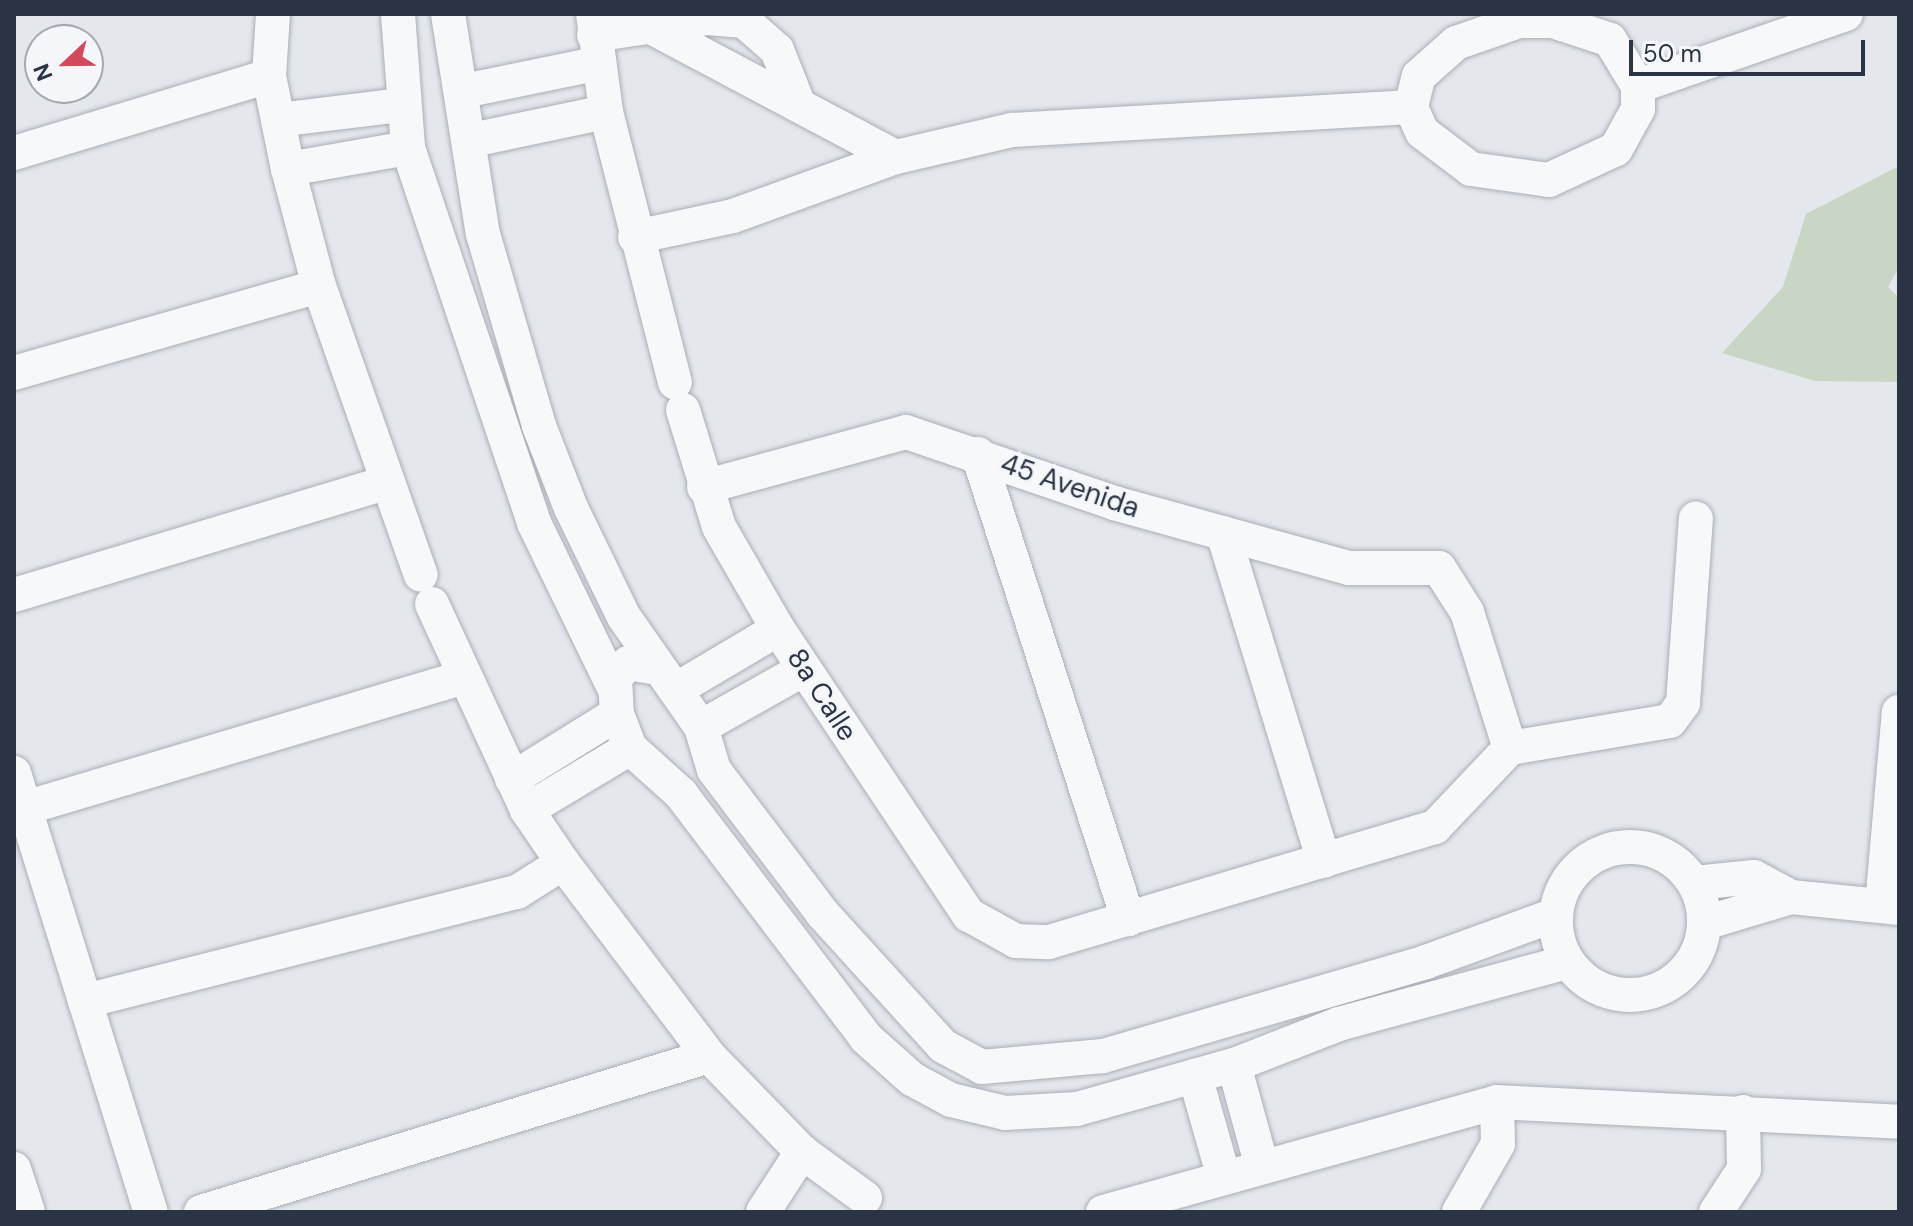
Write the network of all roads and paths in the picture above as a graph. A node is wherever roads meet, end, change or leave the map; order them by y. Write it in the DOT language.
graph roads {
  1 [pos="273,14"];
  2 [pos="398,14"];
  3 [pos="448,14"];
  4 [pos="1846,14"];
  5 [pos="651,27"];
  6 [pos="594,38"];
  7 [pos="269,76"];
  8 [pos="459,76"];
  9 [pos="1638,86"];
  10 [pos="400,88"];
  11 [pos="798,103"];
  12 [pos="1411,107"];
  13 [pos="606,112"];
  14 [pos="278,120"];
  15 [pos="473,150"];
  16 [pos="14,153"];
  17 [pos="896,157"];
  18 [pos="412,158"];
  19 [pos="288,169"];
  20 [pos="635,237"];
  21 [pos="319,286"];
  22 [pos="14,373"];
  23 [pos="978,454"];
  24 [pos="386,483"];
  25 [pos="704,487"];
  26 [pos="1696,518"];
  27 [pos="1223,533"];
  28 [pos="14,595"];
  29 [pos="778,629"];
  30 [pos="804,669"];
  31 [pos="461,678"];
  32 [pos="668,678"];
  33 [pos="615,701"];
  34 [pos="1899,712"];
  35 [pos="701,727"];
  36 [pos="630,748"];
  37 [pos="1510,748"];
  38 [pos="714,770"];
  39 [pos="14,773"];
  40 [pos="512,779"];
  41 [pos="681,794"];
  42 [pos="1897,801"];
  43 [pos="25,808"];
  44 [pos="527,810"];
  45 [pos="1324,861"];
  46 [pos="563,863"];
  47 [pos="1695,883"];
  48 [pos="1791,897"];
  49 [pos="1890,907"];
  50 [pos="1555,915"];
  51 [pos="1128,919"];
  52 [pos="1705,923"];
  53 [pos="1567,962"];
  54 [pos="85,1001"];
  55 [pos="709,1056"];
  56 [pos="1234,1065"];
  57 [pos="1195,1076"];
  58 [pos="1497,1102"];
  59 [pos="1743,1112"];
  60 [pos="1899,1122"];
  61 [pos="802,1152"];
  62 [pos="1262,1167"];
  63 [pos="14,1169"];
  64 [pos="1224,1178"];
  65 [pos="865,1198"];
  66 [pos="28,1212"];
  67 [pos="151,1212"];
  68 [pos="201,1212"];
  69 [pos="763,1212"];
  70 [pos="1103,1212"];
  71 [pos="1459,1212"];
  72 [pos="1716,1212"];
  1 -- 7 [label="street"];
  2 -- 10 [label="street"];
  3 -- 8 [label="street"];
  4 -- 9 [label="street"];
  5 -- 6 [label="street"];
  5 -- 11 [label="street"];
  5 -- 11 [label="street"];
  6 -- 8 [label="street"];
  6 -- 13 [label="street, 8a Calle"];
  7 -- 14 [label="street"];
  7 -- 16 [label="street"];
  8 -- 10 [label="street"];
  8 -- 15 [label="street"];
  9 -- 12 [label="street"];
  9 -- 12 [label="street"];
  10 -- 14 [label="street"];
  10 -- 18 [label="street"];
  11 -- 17 [label="street"];
  12 -- 17 [label="street"];
  13 -- 15 [label="street"];
  13 -- 20 [label="street, 8a Calle"];
  14 -- 19 [label="street"];
  15 -- 18 [label="street"];
  15 -- 32 [label="street"];
  17 -- 20 [label="street"];
  18 -- 19 [label="street"];
  18 -- 33 [label="street"];
  19 -- 21 [label="street"];
  20 -- 25 [label="street, 8a Calle"];
  21 -- 22 [label="street"];
  21 -- 24 [label="street"];
  23 -- 25 [label="street, 45 Avenida"];
  23 -- 27 [label="street, 45 Avenida"];
  23 -- 51 [label="street"];
  24 -- 28 [label="street"];
  24 -- 31 [label="street"];
  25 -- 29 [label="street, 8a Calle"];
  26 -- 37 [label="street"];
  27 -- 37 [label="street, 45 Avenida"];
  27 -- 45 [label="street"];
  29 -- 30 [label="street, 8a Calle"];
  29 -- 32 [label="street"];
  30 -- 35 [label="street"];
  30 -- 51 [label="street, 8a Calle"];
  31 -- 40 [label="street"];
  31 -- 43 [label="street"];
  32 -- 33 [label="street"];
  32 -- 35 [label="street"];
  33 -- 36 [label="street"];
  33 -- 40 [label="street"];
  34 -- 42 [label="street"];
  35 -- 38 [label="street"];
  36 -- 41 [label="street"];
  36 -- 44 [label="street"];
  37 -- 45 [label="street"];
  38 -- 41 [label="street"];
  38 -- 50 [label="street"];
  39 -- 43 [label="street"];
  40 -- 44 [label="street"];
  41 -- 57 [label="street"];
  42 -- 49 [label="street"];
  43 -- 54 [label="street"];
  44 -- 46 [label="street"];
  45 -- 51 [label="street"];
  46 -- 54 [label="street"];
  46 -- 55 [label="street"];
  47 -- 48 [label="street"];
  47 -- 50 [label="street"];
  47 -- 52 [label="street"];
  48 -- 49 [label="street"];
  48 -- 52 [label="street"];
  50 -- 53 [label="street"];
  52 -- 53 [label="street"];
  53 -- 56 [label="street"];
  54 -- 67 [label="street"];
  55 -- 61 [label="street"];
  55 -- 68 [label="street"];
  56 -- 57 [label="street"];
  56 -- 62 [label="street"];
  57 -- 64 [label="street"];
  58 -- 59 [label="street"];
  58 -- 62 [label="street"];
  58 -- 71 [label="street"];
  59 -- 60 [label="street"];
  59 -- 72 [label="street"];
  61 -- 65 [label="street"];
  61 -- 69 [label="street"];
  62 -- 64 [label="street"];
  63 -- 66 [label="street"];
  64 -- 70 [label="street"];
}
